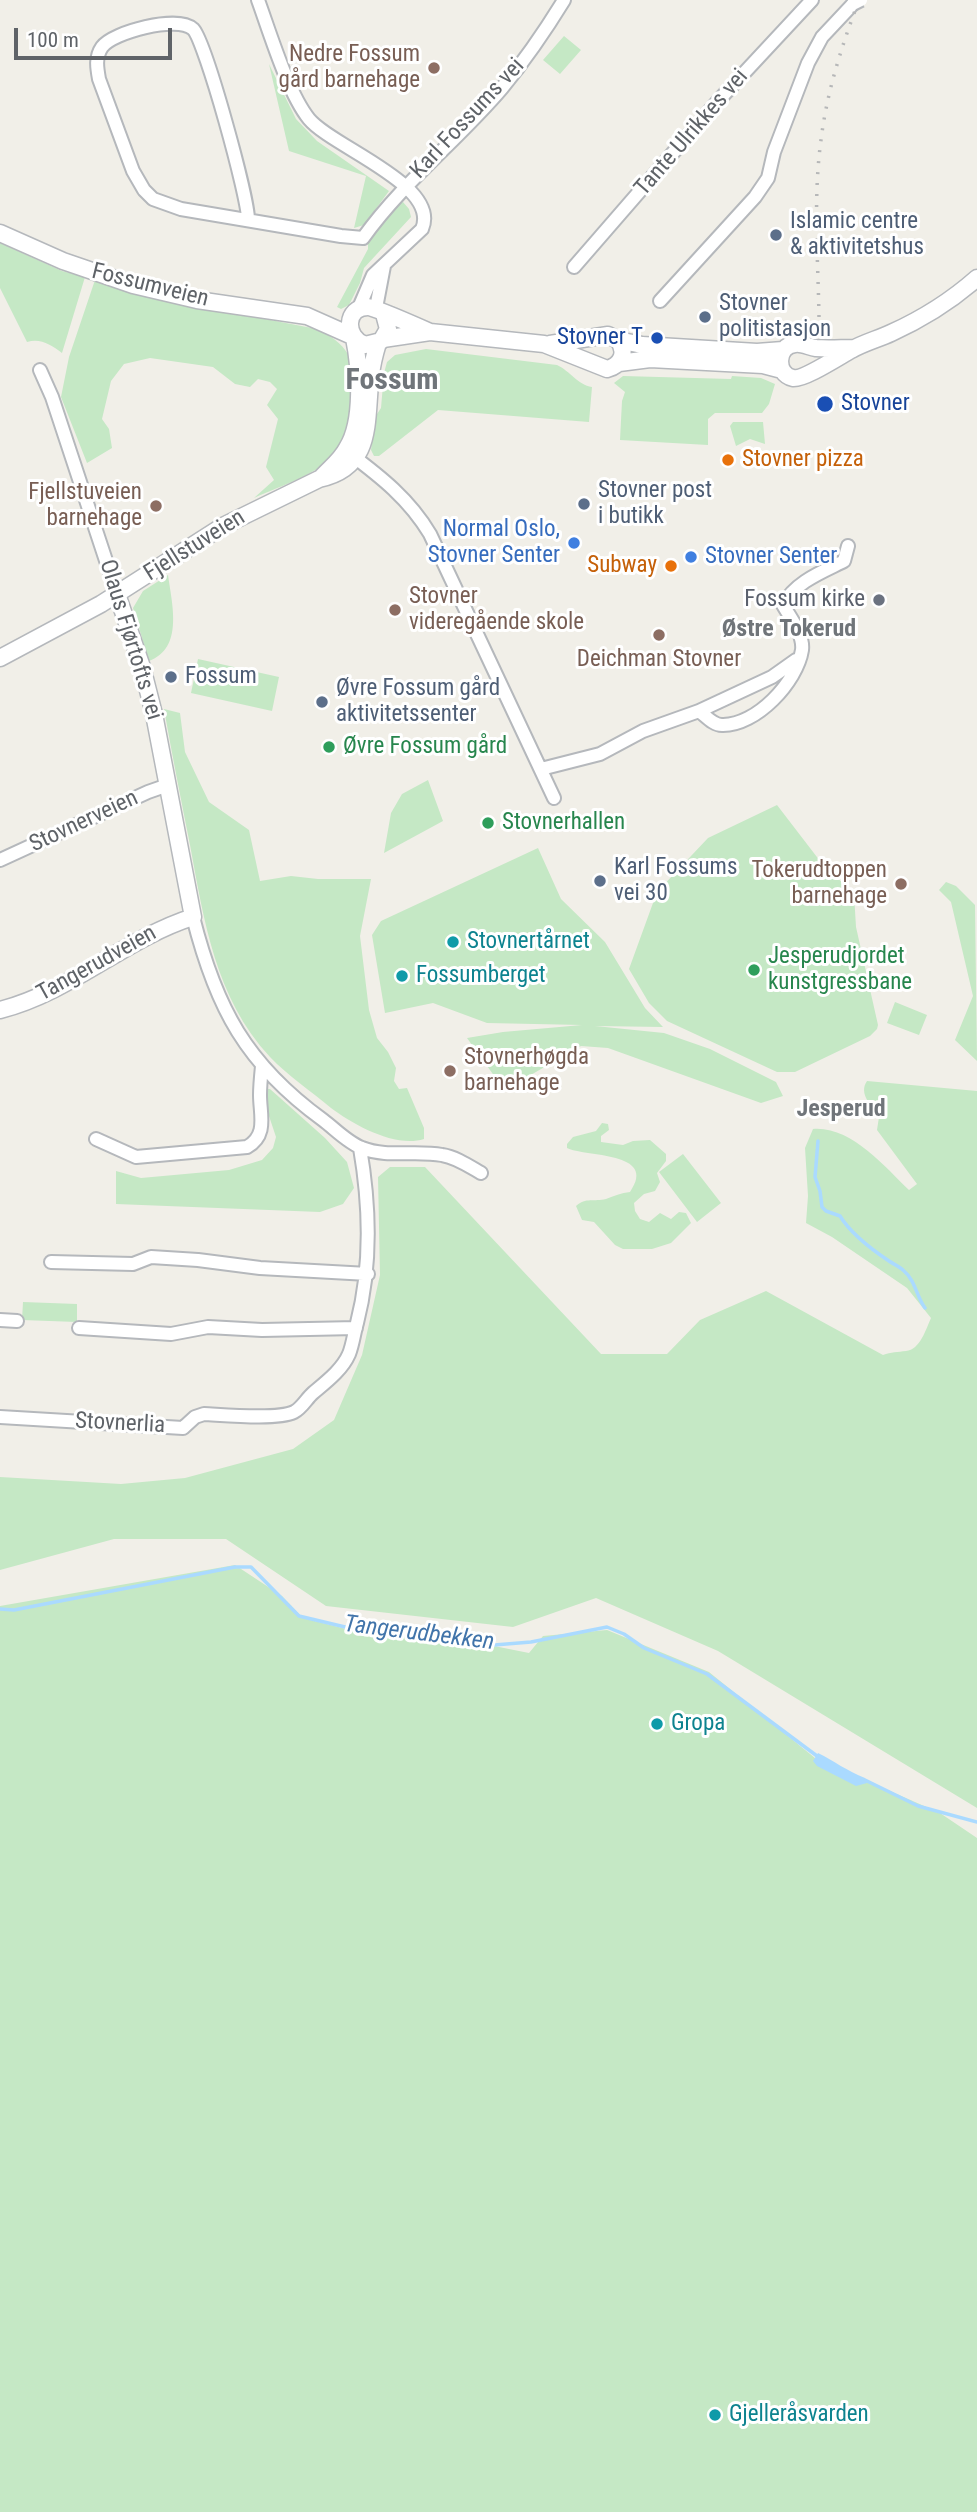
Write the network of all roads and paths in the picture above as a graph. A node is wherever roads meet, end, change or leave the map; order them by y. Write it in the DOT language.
graph roads {
  1 [pos="258,0"];
  2 [pos="564,0"];
  3 [pos="812,0"];
  4 [pos="851,3"];
  5 [pos="405,186"];
  6 [pos="248,220"];
  7 [pos="0,233"];
  8 [pos="384,266"];
  9 [pos="574,267"];
  10 [pos="977,278"];
  11 [pos="660,301"];
  12 [pos="380,311"];
  13 [pos="355,313"];
  14 [pos="306,316"];
  15 [pos="430,332"];
  16 [pos="353,337"];
  17 [pos="597,337"];
  18 [pos="618,340"];
  19 [pos="381,341"];
  20 [pos="544,344"];
  21 [pos="806,346"];
  22 [pos="854,348"];
  23 [pos="783,350"];
  24 [pos="593,363"];
  25 [pos="619,363"];
  26 [pos="40,370"];
  27 [pos="782,370"];
  28 [pos="811,371"];
  29 [pos="351,455"];
  30 [pos="848,546"];
  31 [pos="117,594"];
  32 [pos="0,658"];
  33 [pos="799,658"];
  34 [pos="699,710"];
  35 [pos="541,769"];
  36 [pos="168,785"];
  37 [pos="554,798"];
  38 [pos="0,860"];
  39 [pos="193,917"];
  40 [pos="0,1010"];
  41 [pos="262,1066"];
  42 [pos="96,1139"];
  43 [pos="360,1148"];
  44 [pos="481,1173"];
  45 [pos="51,1262"];
  46 [pos="368,1274"];
  47 [pos="0,1320"];
  48 [pos="17,1321"];
  49 [pos="79,1328"];
  50 [pos="356,1328"];
  51 [pos="0,1417"];
  1 -- 5 [label="street"];
  2 -- 5 [label="street, Karl Fossums vei"];
  3 -- 9 [label="street, Tante Ulrikkes vei"];
  4 -- 11 [label="street"];
  5 -- 6 [label="street"];
  5 -- 8 [label="street, Karl Fossums vei"];
  6 -- 6 [label="street"];
  7 -- 14 [label="street, Fossumveien"];
  8 -- 12 [label="street"];
  8 -- 13 [label="street, Karl Fossums vei"];
  10 -- 22 [label="street"];
  12 -- 13 [label="street, Fossumveien"];
  12 -- 15 [label="street, Fossumveien"];
  12 -- 19 [label="street"];
  13 -- 14 [label="street, Fossumveien"];
  13 -- 16 [label="street"];
  14 -- 16 [label="street, Fossumveien"];
  15 -- 19 [label="street, Fossumveien"];
  15 -- 20 [label="street, Fossumveien"];
  16 -- 19 [label="street, Fossumveien"];
  16 -- 29 [label="street"];
  17 -- 18 [label="street"];
  17 -- 20 [label="street, Fossumveien"];
  17 -- 24 [label="street"];
  18 -- 23 [label="street"];
  18 -- 25 [label="street"];
  19 -- 29 [label="street"];
  20 -- 24 [label="street, Fossumveien"];
  21 -- 22 [label="street"];
  21 -- 23 [label="street"];
  21 -- 28 [label="street"];
  22 -- 28 [label="street"];
  23 -- 27 [label="street"];
  24 -- 25 [label="street"];
  25 -- 27 [label="street"];
  26 -- 31 [label="street, Olaus Fjørtofts vei"];
  27 -- 28 [label="street"];
  29 -- 31 [label="street, Fjellstuveien"];
  29 -- 35 [label="street"];
  30 -- 33 [label="street"];
  31 -- 32 [label="street, Fjellstuveien"];
  31 -- 36 [label="street, Olaus Fjørtofts vei"];
  33 -- 34 [label="street"];
  33 -- 34 [label="street"];
  34 -- 35 [label="street"];
  35 -- 37 [label="street"];
  36 -- 38 [label="street, Stovnerveien"];
  36 -- 39 [label="street, Olaus Fjørtofts vei"];
  39 -- 40 [label="street, Tangerudveien"];
  39 -- 41 [label="street"];
  41 -- 42 [label="street"];
  41 -- 43 [label="street"];
  43 -- 44 [label="street"];
  43 -- 46 [label="street, Stovnerlia"];
  45 -- 46 [label="street"];
  46 -- 50 [label="street, Stovnerlia"];
  47 -- 48 [label="street"];
  49 -- 50 [label="street"];
  50 -- 51 [label="street, Stovnerlia"];
}
